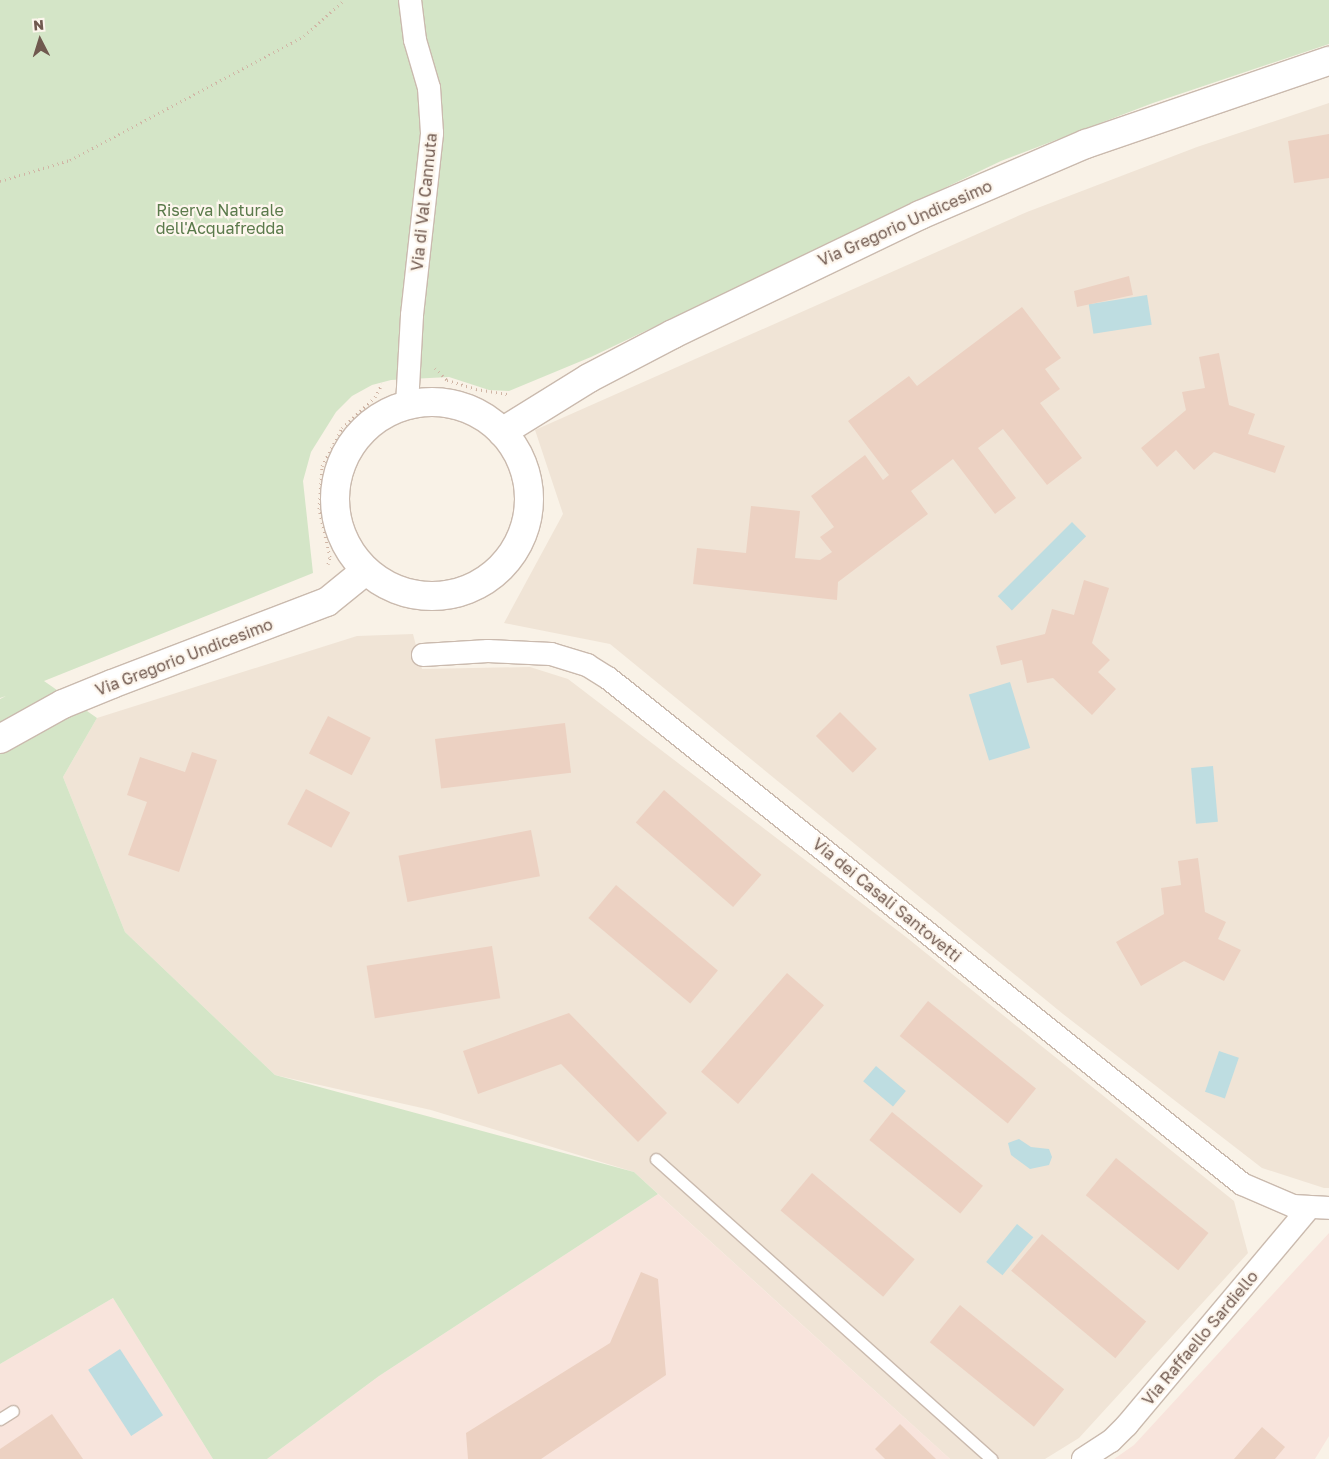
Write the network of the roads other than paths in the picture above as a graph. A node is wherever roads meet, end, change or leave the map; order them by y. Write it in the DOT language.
graph roads {
  1 [pos="410,0"];
  2 [pos="1329,61"];
  3 [pos="408,405"];
  4 [pos="502,432"];
  5 [pos="364,571"];
  6 [pos="423,655"];
  7 [pos="0,739"];
  8 [pos="656,1159"];
  9 [pos="1319,1208"];
  10 [pos="13,1411"];
  11 [pos="0,1419"];
  12 [pos="992,1459"];
  13 [pos="1082,1459"];
  1 -- 3 [label="street, Via di Val Cannuta"];
  2 -- 4 [label="street, Via Gregorio Undicesimo"];
  3 -- 4 [label="street"];
  3 -- 5 [label="street"];
  4 -- 5 [label="street"];
  5 -- 7 [label="street, Via Gregorio Undicesimo"];
  6 -- 9 [label="street, Via dei Casali Santovetti"];
  8 -- 12 [label="lane"];
  9 -- 13 [label="street, Via Raffaello Sardiello"];
  10 -- 11 [label="lane"];
}
